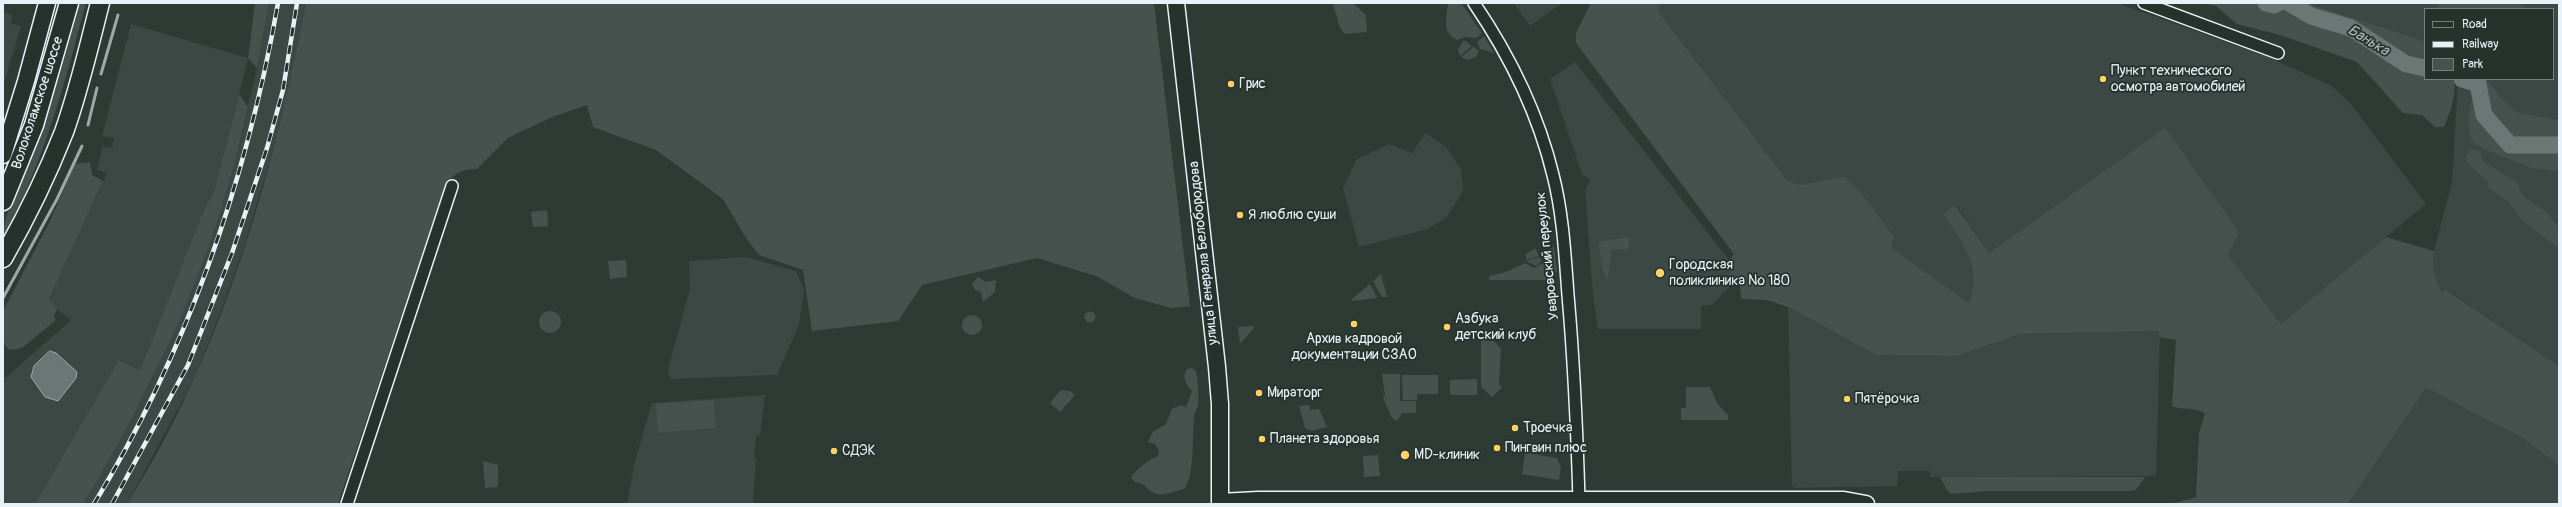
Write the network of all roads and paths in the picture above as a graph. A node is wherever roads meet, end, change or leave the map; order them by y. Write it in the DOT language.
graph roads {
  1 [pos="47,3"];
  2 [pos="69,3"];
  3 [pos="100,3"];
  4 [pos="1176,3"];
  5 [pos="1474,3"];
  6 [pos="2144,3"];
  7 [pos="2278,53"];
  8 [pos="3,155"];
  9 [pos="452,186"];
  10 [pos="3,201"];
  11 [pos="3,258"];
  12 [pos="1579,500"];
  13 [pos="1217,503"];
  14 [pos="348,504"];
  15 [pos="1866,504"];
  1 -- 8 [label="street"];
  2 -- 10 [label="main road, Волоколамское шоссе"];
  3 -- 11 [label="main road, Волоколамское шоссе"];
  4 -- 13 [label="street, улица Генерала Белобородова"];
  5 -- 12 [label="street, Уваровский переулок"];
  6 -- 7 [label="street"];
  9 -- 14 [label="street"];
  12 -- 13 [label="street"];
  12 -- 15 [label="street"];
}
